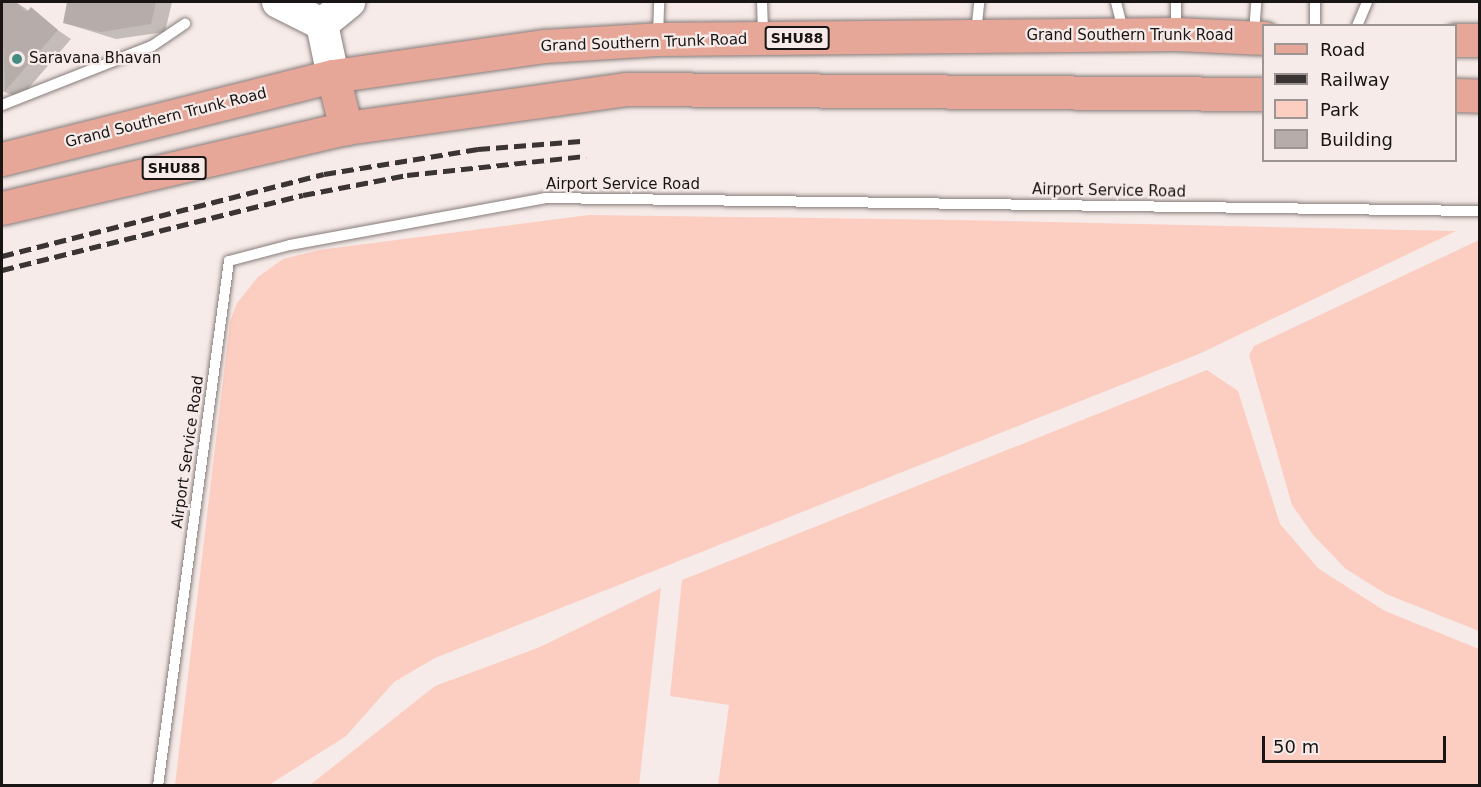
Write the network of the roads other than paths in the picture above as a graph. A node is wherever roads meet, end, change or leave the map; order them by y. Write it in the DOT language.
graph roads {
  1 [pos="278,2"];
  2 [pos="349,2"];
  3 [pos="659,2"];
  4 [pos="762,2"];
  5 [pos="980,2"];
  6 [pos="1116,2"];
  7 [pos="1176,2"];
  8 [pos="1256,2"];
  9 [pos="1315,2"];
  10 [pos="1367,2"];
  11 [pos="185,24"];
  12 [pos="322,24"];
  13 [pos="1315,24"];
  14 [pos="1358,24"];
  15 [pos="1176,33"];
  16 [pos="1125,34"];
  17 [pos="975,36"];
  18 [pos="763,38"];
  19 [pos="1259,38"];
  20 [pos="658,39"];
  21 [pos="1457,40"];
  22 [pos="1479,40"];
  23 [pos="617,42"];
  24 [pos="333,76"];
  25 [pos="627,89"];
  26 [pos="1262,94"];
  27 [pos="1457,95"];
  28 [pos="1479,96"];
  29 [pos="2,105"];
  30 [pos="346,128"];
  31 [pos="2,159"];
  32 [pos="2,208"];
  33 [pos="1479,211"];
  34 [pos="158,786"];
  1 -- 12 [label="street"];
  2 -- 12 [label="street"];
  3 -- 20 [label="lane"];
  4 -- 18 [label="lane"];
  5 -- 17 [label="lane"];
  6 -- 16 [label="lane"];
  7 -- 15 [label="lane"];
  8 -- 19 [label="lane"];
  9 -- 13 [label="lane"];
  10 -- 14 [label="lane"];
  11 -- 29 [label="lane"];
  12 -- 24 [label="street"];
  15 -- 16 [label="main road, Grand Southern Trunk Road / SHU88"];
  15 -- 19 [label="main road, Grand Southern Trunk Road / SHU88"];
  16 -- 17 [label="main road, Grand Southern Trunk Road / SHU88"];
  17 -- 18 [label="main road, Grand Southern Trunk Road / SHU88"];
  18 -- 20 [label="main road, Grand Southern Trunk Road / SHU88"];
  20 -- 23 [label="main road, Grand Southern Trunk Road / SHU88"];
  21 -- 22 [label="main road"];
  23 -- 24 [label="main road, Grand Southern Trunk Road / SHU88"];
  23 -- 25 [label="main road"];
  24 -- 30 [label="main road"];
  24 -- 31 [label="main road, Grand Southern Trunk Road / SHU88"];
  25 -- 26 [label="main road, SHU88"];
  25 -- 30 [label="main road, SHU88"];
  27 -- 28 [label="main road"];
  30 -- 32 [label="main road, SHU88"];
  33 -- 34 [label="lane, Airport Service Road"];
}
